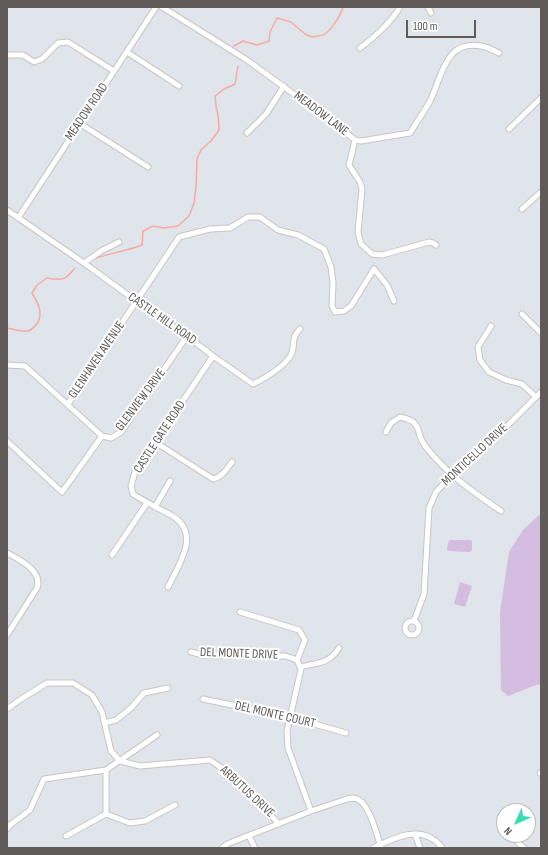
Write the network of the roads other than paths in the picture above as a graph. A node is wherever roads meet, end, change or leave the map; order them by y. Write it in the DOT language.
graph roads {
  1 [pos="156,7"];
  2 [pos="162,7"];
  3 [pos="400,7"];
  4 [pos="428,7"];
  5 [pos="432,13"];
  6 [pos="360,48"];
  7 [pos="127,52"];
  8 [pos="499,52"];
  9 [pos="8,55"];
  10 [pos="114,71"];
  11 [pos="179,86"];
  12 [pos="284,86"];
  13 [pos="541,98"];
  14 [pos="79,123"];
  15 [pos="509,129"];
  16 [pos="247,133"];
  17 [pos="355,140"];
  18 [pos="148,167"];
  19 [pos="541,192"];
  20 [pos="522,209"];
  21 [pos="7,210"];
  22 [pos="18,218"];
  23 [pos="118,242"];
  24 [pos="436,245"];
  25 [pos="84,263"];
  26 [pos="136,301"];
  27 [pos="394,301"];
  28 [pos="522,314"];
  29 [pos="491,326"];
  30 [pos="300,329"];
  31 [pos="541,333"];
  32 [pos="187,336"];
  33 [pos="213,356"];
  34 [pos="7,365"];
  35 [pos="541,392"];
  36 [pos="536,397"];
  37 [pos="68,404"];
  38 [pos="386,432"];
  39 [pos="102,436"];
  40 [pos="7,441"];
  41 [pos="155,442"];
  42 [pos="232,462"];
  43 [pos="451,476"];
  44 [pos="170,481"];
  45 [pos="147,503"];
  46 [pos="155,507"];
  47 [pos="501,512"];
  48 [pos="7,553"];
  49 [pos="112,555"];
  50 [pos="168,588"];
  51 [pos="240,612"];
  52 [pos="414,621"];
  53 [pos="7,635"];
  54 [pos="339,648"];
  55 [pos="191,652"];
  56 [pos="297,660"];
  57 [pos="300,667"];
  58 [pos="168,688"];
  59 [pos="203,699"];
  60 [pos="7,709"];
  61 [pos="290,717"];
  62 [pos="104,723"];
  63 [pos="346,733"];
  64 [pos="157,735"];
  65 [pos="120,761"];
  66 [pos="106,770"];
  67 [pos="175,805"];
  68 [pos="311,811"];
  69 [pos="106,814"];
  70 [pos="279,824"];
  71 [pos="7,829"];
  72 [pos="415,834"];
  73 [pos="66,836"];
  74 [pos="249,836"];
  75 [pos="380,846"];
  76 [pos="222,848"];
  77 [pos="255,848"];
  78 [pos="373,848"];
  79 [pos="420,848"];
  80 [pos="442,848"];
  1 -- 7 [label="street, MEADOW ROAD"];
  2 -- 12 [label="street, MEADOW LANE"];
  3 -- 6 [label="street"];
  4 -- 5 [label="street"];
  7 -- 10 [label="street, MEADOW ROAD"];
  7 -- 11 [label="street"];
  8 -- 17 [label="street, MEADOW LANE"];
  9 -- 10 [label="street"];
  10 -- 14 [label="street, MEADOW ROAD"];
  12 -- 16 [label="street"];
  12 -- 17 [label="street, MEADOW LANE"];
  13 -- 15 [label="street"];
  14 -- 18 [label="street"];
  14 -- 22 [label="street, MEADOW ROAD"];
  17 -- 24 [label="street"];
  19 -- 20 [label="street"];
  21 -- 22 [label="street, CASTLE HILL ROAD"];
  22 -- 25 [label="street, CASTLE HILL ROAD"];
  23 -- 25 [label="street"];
  25 -- 26 [label="street, CASTLE HILL ROAD"];
  26 -- 27 [label="street, GLENHAVEN AVENUE"];
  26 -- 32 [label="street, CASTLE HILL ROAD"];
  26 -- 37 [label="street, GLENHAVEN AVENUE"];
  28 -- 31 [label="street"];
  29 -- 36 [label="street"];
  30 -- 33 [label="street, CASTLE HILL ROAD"];
  32 -- 33 [label="street, CASTLE HILL ROAD"];
  32 -- 39 [label="street, GLENVIEW DRIVE"];
  33 -- 41 [label="street, CASTLE GATE ROAD"];
  34 -- 37 [label="street"];
  35 -- 36 [label="street, MONTICELLO DRIVE"];
  36 -- 43 [label="street, MONTICELLO DRIVE"];
  37 -- 39 [label="street"];
  38 -- 43 [label="street"];
  39 -- 40 [label="street, GLENVIEW DRIVE"];
  41 -- 42 [label="street"];
  41 -- 45 [label="street, CASTLE GATE ROAD"];
  43 -- 47 [label="street"];
  43 -- 52 [label="street, MONTICELLO DRIVE"];
  44 -- 46 [label="street"];
  45 -- 46 [label="street, CASTLE GATE ROAD"];
  45 -- 49 [label="street"];
  46 -- 50 [label="street, CASTLE GATE ROAD"];
  48 -- 53 [label="street"];
  51 -- 56 [label="street"];
  54 -- 57 [label="street"];
  55 -- 56 [label="street, DEL MONTE DRIVE"];
  56 -- 57 [label="street, DEL MONTE DRIVE"];
  57 -- 61 [label="street"];
  58 -- 62 [label="street"];
  59 -- 61 [label="street, DEL MONTE COURT"];
  60 -- 62 [label="street"];
  61 -- 63 [label="street, DEL MONTE COURT"];
  61 -- 68 [label="street"];
  62 -- 65 [label="street"];
  64 -- 65 [label="street"];
  65 -- 66 [label="street"];
  65 -- 70 [label="street, ARBUTUS DRIVE"];
  66 -- 69 [label="street"];
  66 -- 71 [label="street"];
  67 -- 69 [label="street"];
  68 -- 70 [label="street"];
  68 -- 75 [label="street"];
  69 -- 73 [label="street"];
  70 -- 74 [label="street"];
  72 -- 75 [label="street"];
  72 -- 79 [label="street"];
  72 -- 80 [label="street"];
  74 -- 76 [label="street"];
  74 -- 77 [label="street"];
  75 -- 78 [label="street"];
}
